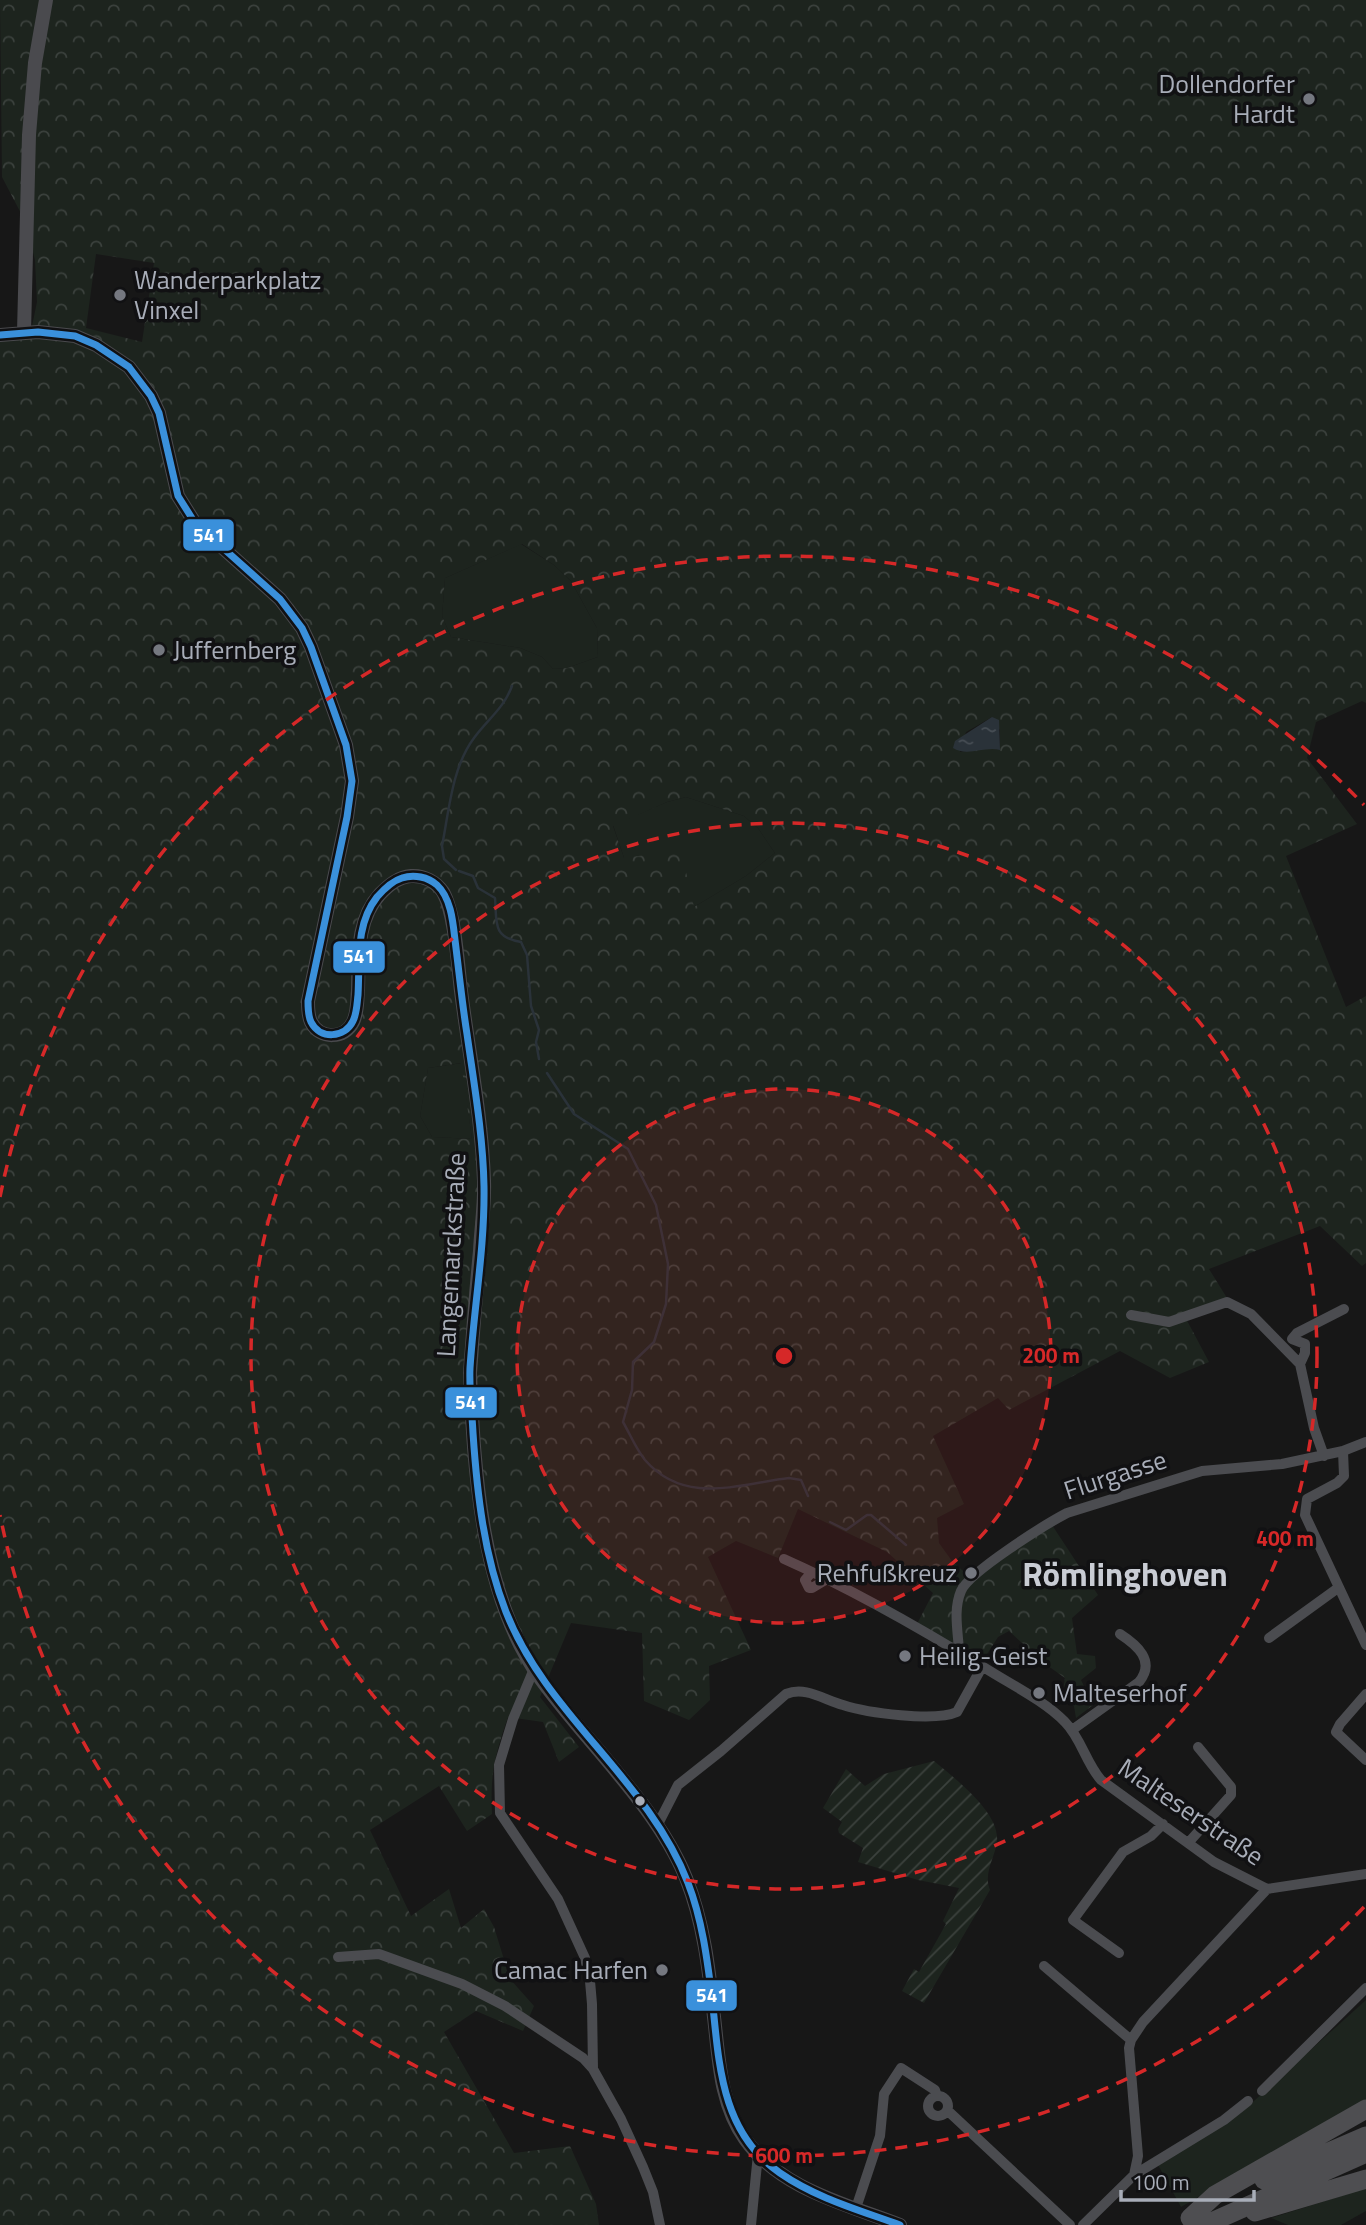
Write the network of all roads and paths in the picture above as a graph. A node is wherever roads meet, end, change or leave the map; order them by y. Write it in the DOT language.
graph roads {
  1 [pos="46,0"];
  2 [pos="24,332"];
  3 [pos="0,335"];
  4 [pos="1344,1308"];
  5 [pos="1131,1315"];
  6 [pos="1290,1344"];
  7 [pos="1300,1364"];
  8 [pos="1366,1442"];
  9 [pos="1343,1451"];
  10 [pos="1324,1456"];
  11 [pos="784,1559"];
  12 [pos="812,1572"];
  13 [pos="827,1578"];
  14 [pos="1338,1588"];
  15 [pos="1120,1634"];
  16 [pos="1269,1638"];
  17 [pos="1366,1644"];
  18 [pos="959,1651"];
  19 [pos="982,1667"];
  20 [pos="534,1668"];
  21 [pos="1366,1694"];
  22 [pos="1072,1730"];
  23 [pos="1198,1747"];
  24 [pos="1366,1760"];
  25 [pos="1163,1824"];
  26 [pos="657,1826"];
  27 [pos="1189,1842"];
  28 [pos="1366,1874"];
  29 [pos="1267,1889"];
  30 [pos="1119,1953"];
  31 [pos="338,1956"];
  32 [pos="1044,1966"];
  33 [pos="1366,1988"];
  34 [pos="1131,2040"];
  35 [pos="593,2069"];
  36 [pos="1262,2091"];
  37 [pos="937,2095"];
  38 [pos="1248,2101"];
  39 [pos="1366,2109"];
  40 [pos="947,2110"];
  41 [pos="1366,2136"];
  42 [pos="1366,2153"];
  43 [pos="758,2154"];
  44 [pos="1134,2175"];
  45 [pos="1366,2179"];
  46 [pos="856,2208"];
  47 [pos="1202,2223"];
  48 [pos="660,2225"];
  49 [pos="751,2225"];
  50 [pos="900,2225"];
  51 [pos="1070,2225"];
  52 [pos="1083,2225"];
  1 -- 2 [label="main road"];
  2 -- 3 [label="main road"];
  2 -- 20 [label="main road, Langemarckstraße"];
  4 -- 6 [label="street"];
  5 -- 6 [label="street"];
  6 -- 7 [label="street"];
  6 -- 7 [label="street"];
  7 -- 10 [label="street"];
  8 -- 9 [label="street, Flurgasse"];
  9 -- 10 [label="street, Flurgasse"];
  9 -- 14 [label="street"];
  10 -- 18 [label="street, Flurgasse"];
  11 -- 12 [label="street, Malteserstraße"];
  12 -- 13 [label="street, Malteserstraße"];
  12 -- 13 [label="street"];
  13 -- 18 [label="street, Malteserstraße"];
  14 -- 16 [label="street"];
  14 -- 17 [label="street"];
  15 -- 22 [label="street"];
  18 -- 19 [label="street, Malteserstraße"];
  19 -- 22 [label="street, Malteserstraße"];
  19 -- 26 [label="street"];
  20 -- 26 [label="main road, Langemarckstraße"];
  20 -- 35 [label="street"];
  21 -- 24 [label="street"];
  22 -- 25 [label="street, Malteserstraße"];
  23 -- 27 [label="street"];
  25 -- 27 [label="street, Malteserstraße"];
  25 -- 30 [label="street"];
  26 -- 43 [label="main road, Langemarckstraße"];
  27 -- 29 [label="street, Malteserstraße"];
  28 -- 29 [label="street, Malteserstraße"];
  29 -- 34 [label="street"];
  31 -- 35 [label="street"];
  32 -- 34 [label="street"];
  33 -- 36 [label="street"];
  34 -- 44 [label="street"];
  35 -- 48 [label="street"];
  37 -- 40 [label="street"];
  37 -- 40 [label="street"];
  37 -- 46 [label="street"];
  38 -- 44 [label="street"];
  39 -- 47 [label="highway"];
  40 -- 51 [label="street"];
  41 -- 47 [label="highway"];
  42 -- 47 [label="highway"];
  43 -- 46 [label="main road, Langemarckstraße"];
  43 -- 49 [label="street"];
  44 -- 52 [label="street"];
  45 -- 47 [label="highway"];
  46 -- 50 [label="main road, Langemarckstraße"];
}
